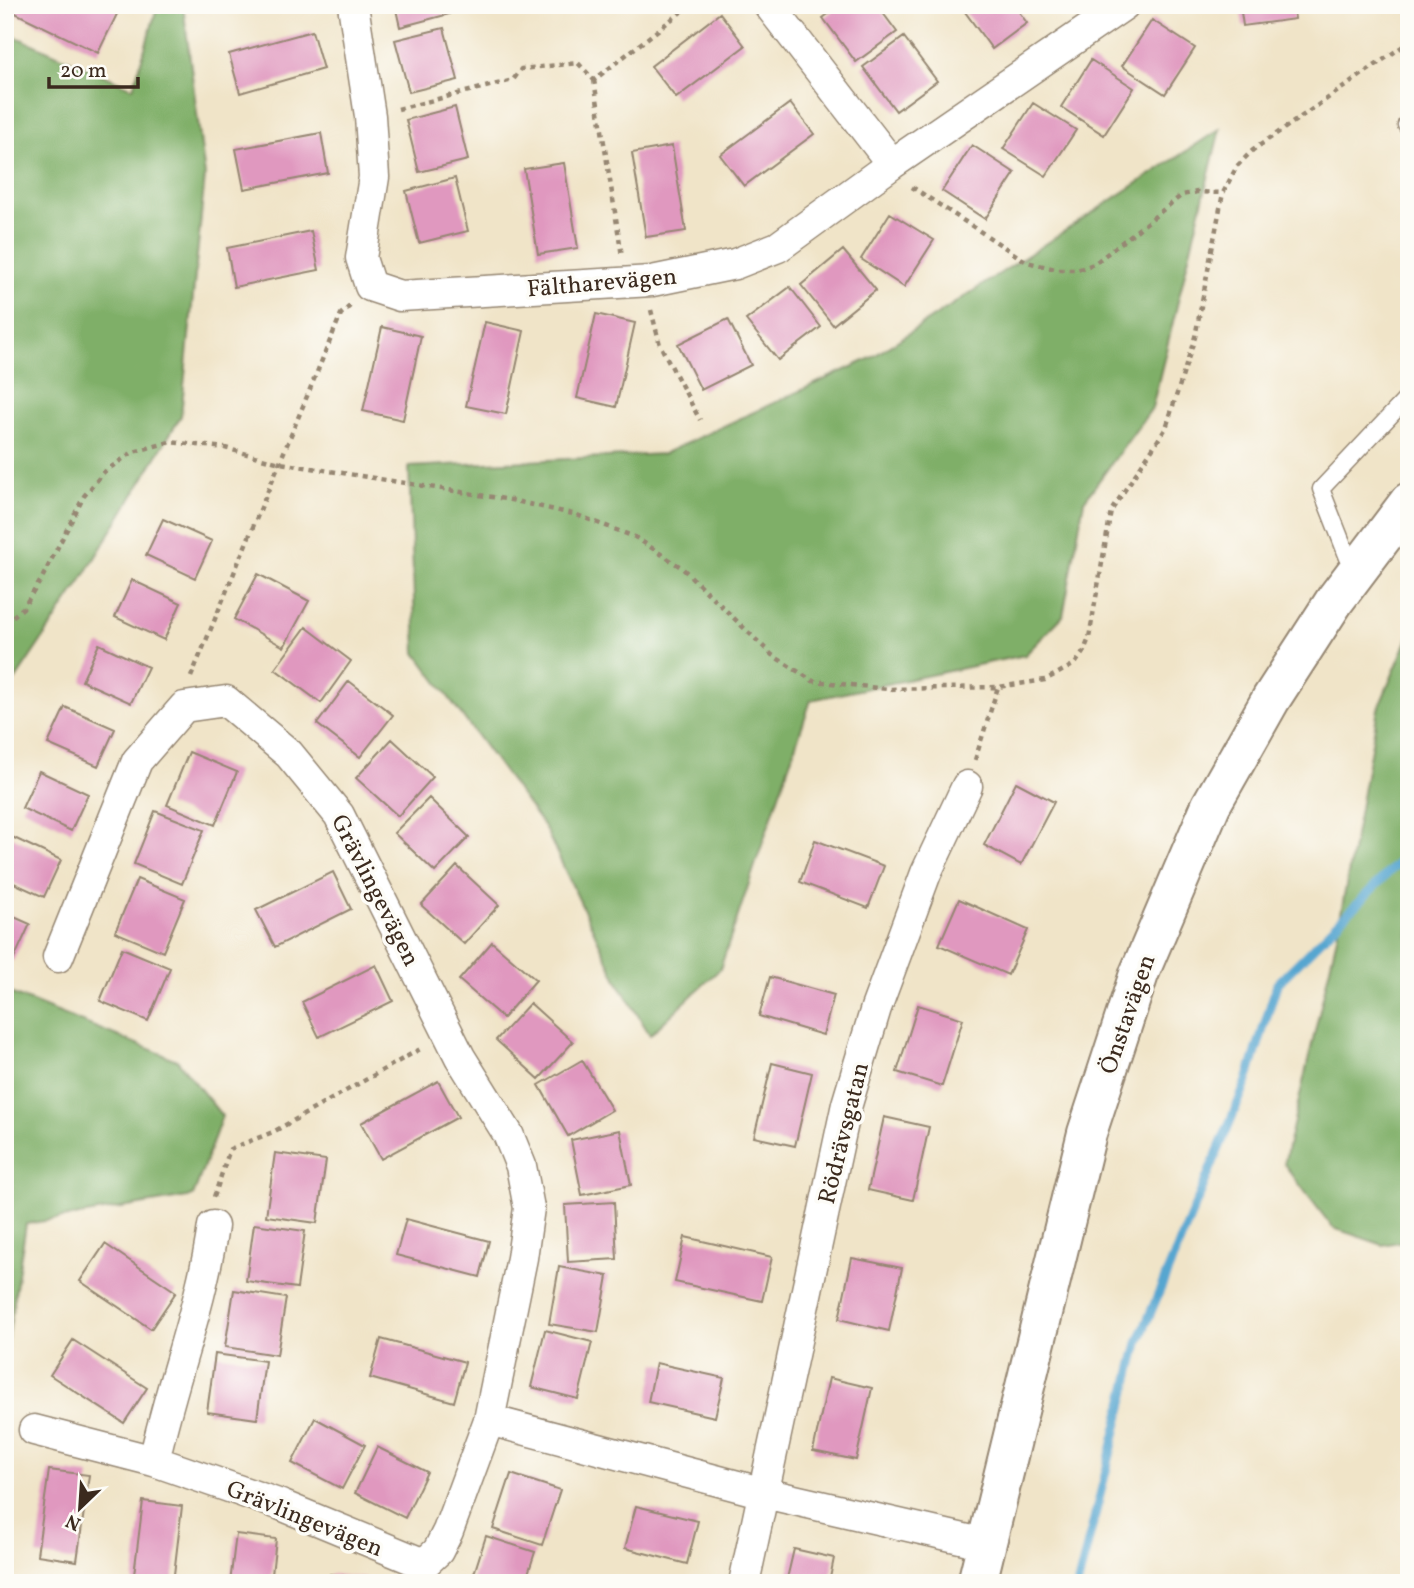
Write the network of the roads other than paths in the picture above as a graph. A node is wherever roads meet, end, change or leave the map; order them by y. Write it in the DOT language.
graph roads {
  1 [pos="353,5"];
  2 [pos="769,5"];
  3 [pos="1124,5"];
  4 [pos="1409,123"];
  5 [pos="1409,129"];
  6 [pos="892,164"];
  7 [pos="1409,396"];
  8 [pos="1409,502"];
  9 [pos="1354,574"];
  10 [pos="967,786"];
  11 [pos="58,957"];
  12 [pos="213,1226"];
  13 [pos="489,1420"];
  14 [pos="34,1430"];
  15 [pos="154,1461"];
  16 [pos="764,1493"];
  17 [pos="986,1544"];
  18 [pos="744,1583"];
  19 [pos="977,1583"];
  1 -- 6 [label="street, Fältharevägen"];
  2 -- 6 [label="street"];
  3 -- 6 [label="street, Fältharevägen"];
  4 -- 5 [label="lane"];
  7 -- 9 [label="lane"];
  8 -- 9 [label="street, Önstavägen"];
  9 -- 17 [label="street, Önstavägen"];
  10 -- 16 [label="street, Rödrävsgatan"];
  11 -- 13 [label="street, Grävlingevägen"];
  12 -- 15 [label="street"];
  13 -- 15 [label="street, Grävlingevägen"];
  13 -- 16 [label="street"];
  14 -- 15 [label="street, Grävlingevägen"];
  16 -- 17 [label="street"];
  16 -- 18 [label="street, Rödrävsgatan"];
  17 -- 19 [label="street, Önstavägen"];
}
